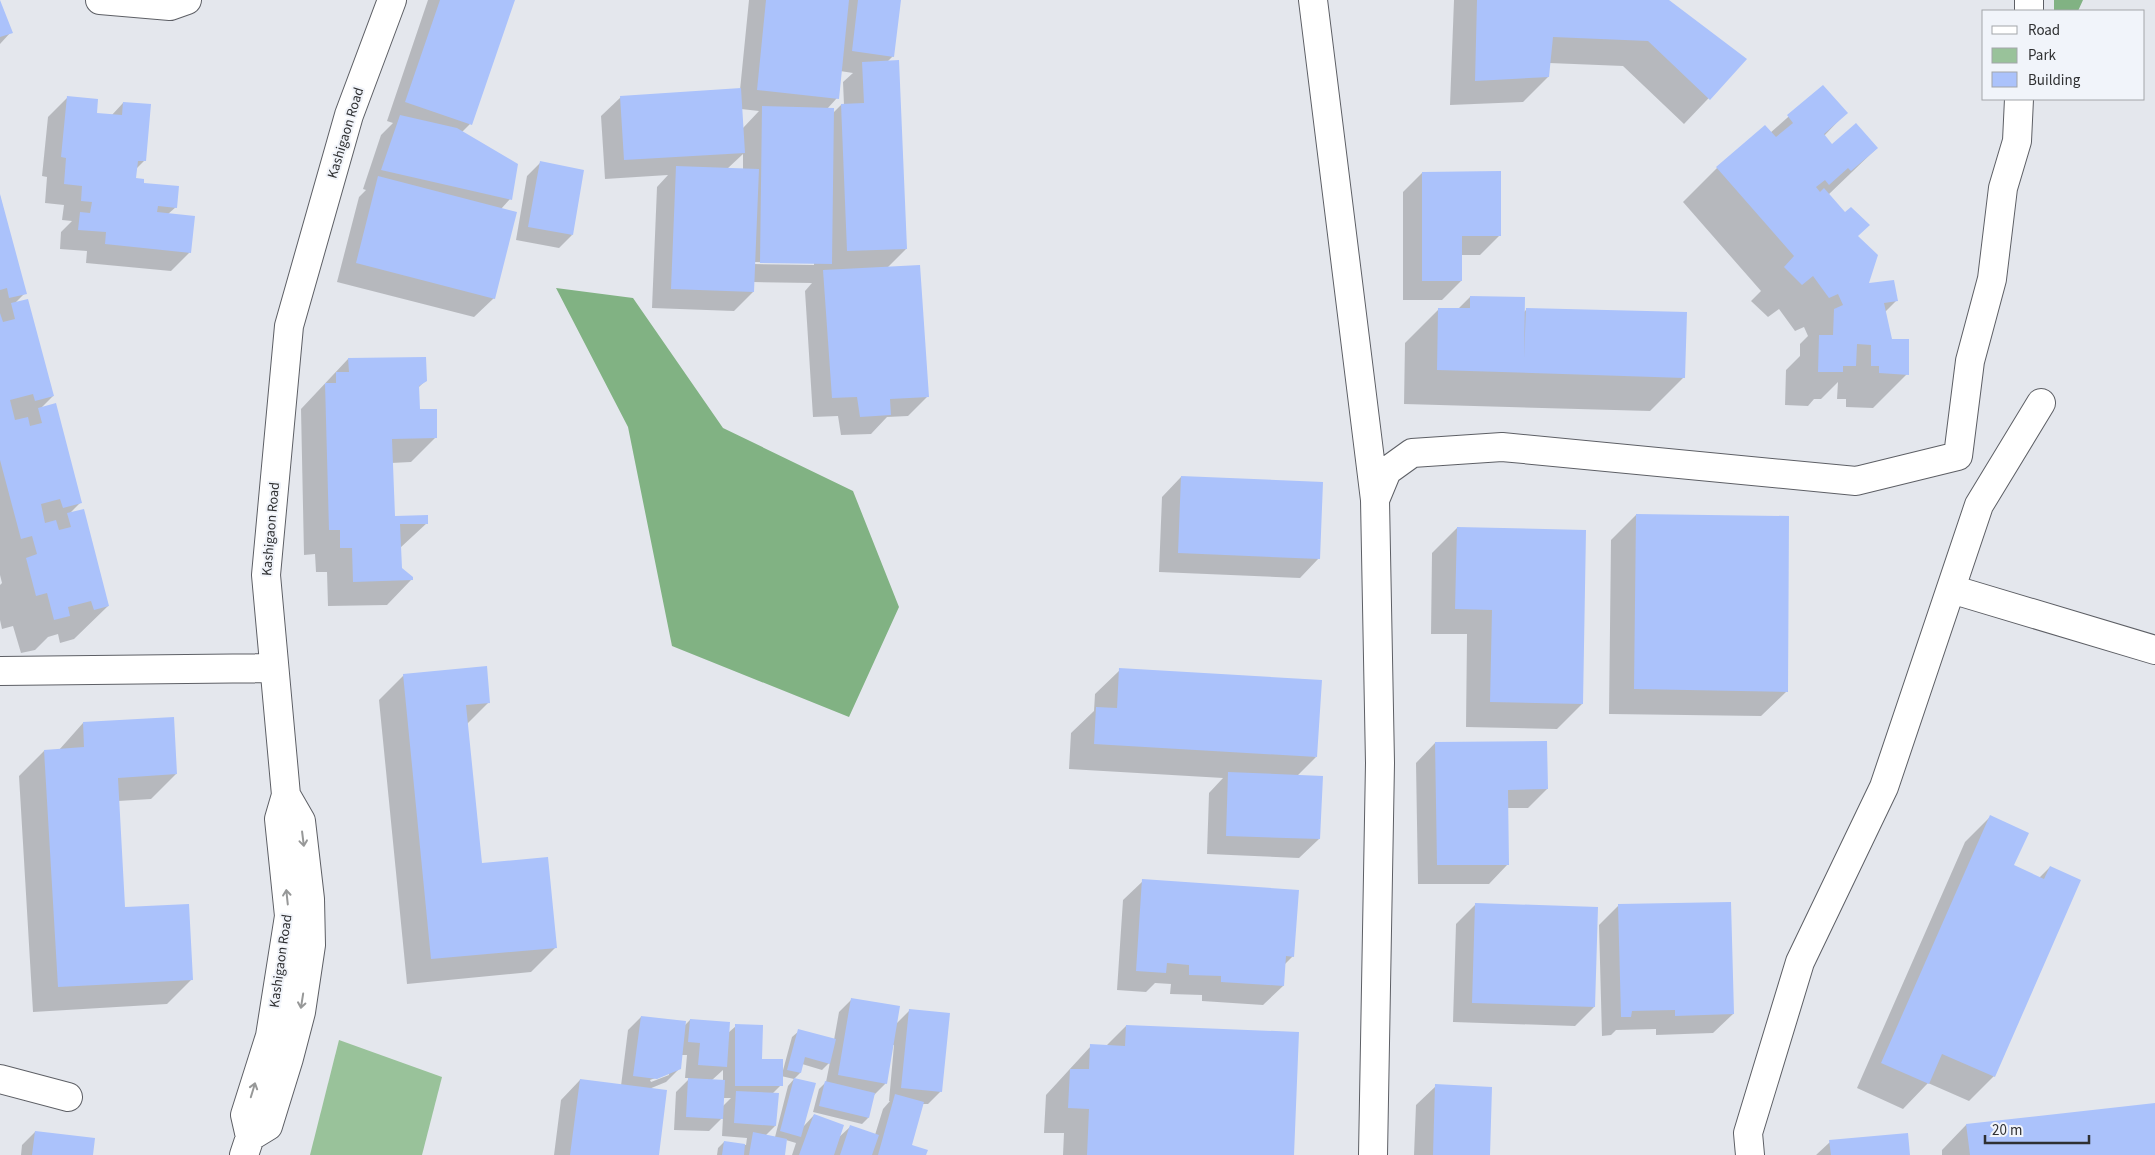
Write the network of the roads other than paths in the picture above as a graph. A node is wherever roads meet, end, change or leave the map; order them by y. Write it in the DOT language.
graph roads {
  1 [pos="100,0"];
  2 [pos="187,0"];
  3 [pos="392,0"];
  4 [pos="1313,0"];
  5 [pos="2019,100"];
  6 [pos="2041,404"];
  7 [pos="1375,500"];
  8 [pos="1951,589"];
  9 [pos="2155,650"];
  10 [pos="274,668"];
  11 [pos="0,672"];
  12 [pos="0,1079"];
  13 [pos="68,1098"];
  14 [pos="247,1146"];
  15 [pos="1373,1155"];
  16 [pos="1750,1155"];
  1 -- 2 [label="street"];
  3 -- 10 [label="street, Kashigaon Road"];
  4 -- 7 [label="street"];
  5 -- 7 [label="street"];
  6 -- 8 [label="street"];
  7 -- 15 [label="street"];
  8 -- 9 [label="street"];
  8 -- 16 [label="street"];
  10 -- 11 [label="street"];
  10 -- 14 [label="street, Kashigaon Road"];
  12 -- 13 [label="street"];
}
